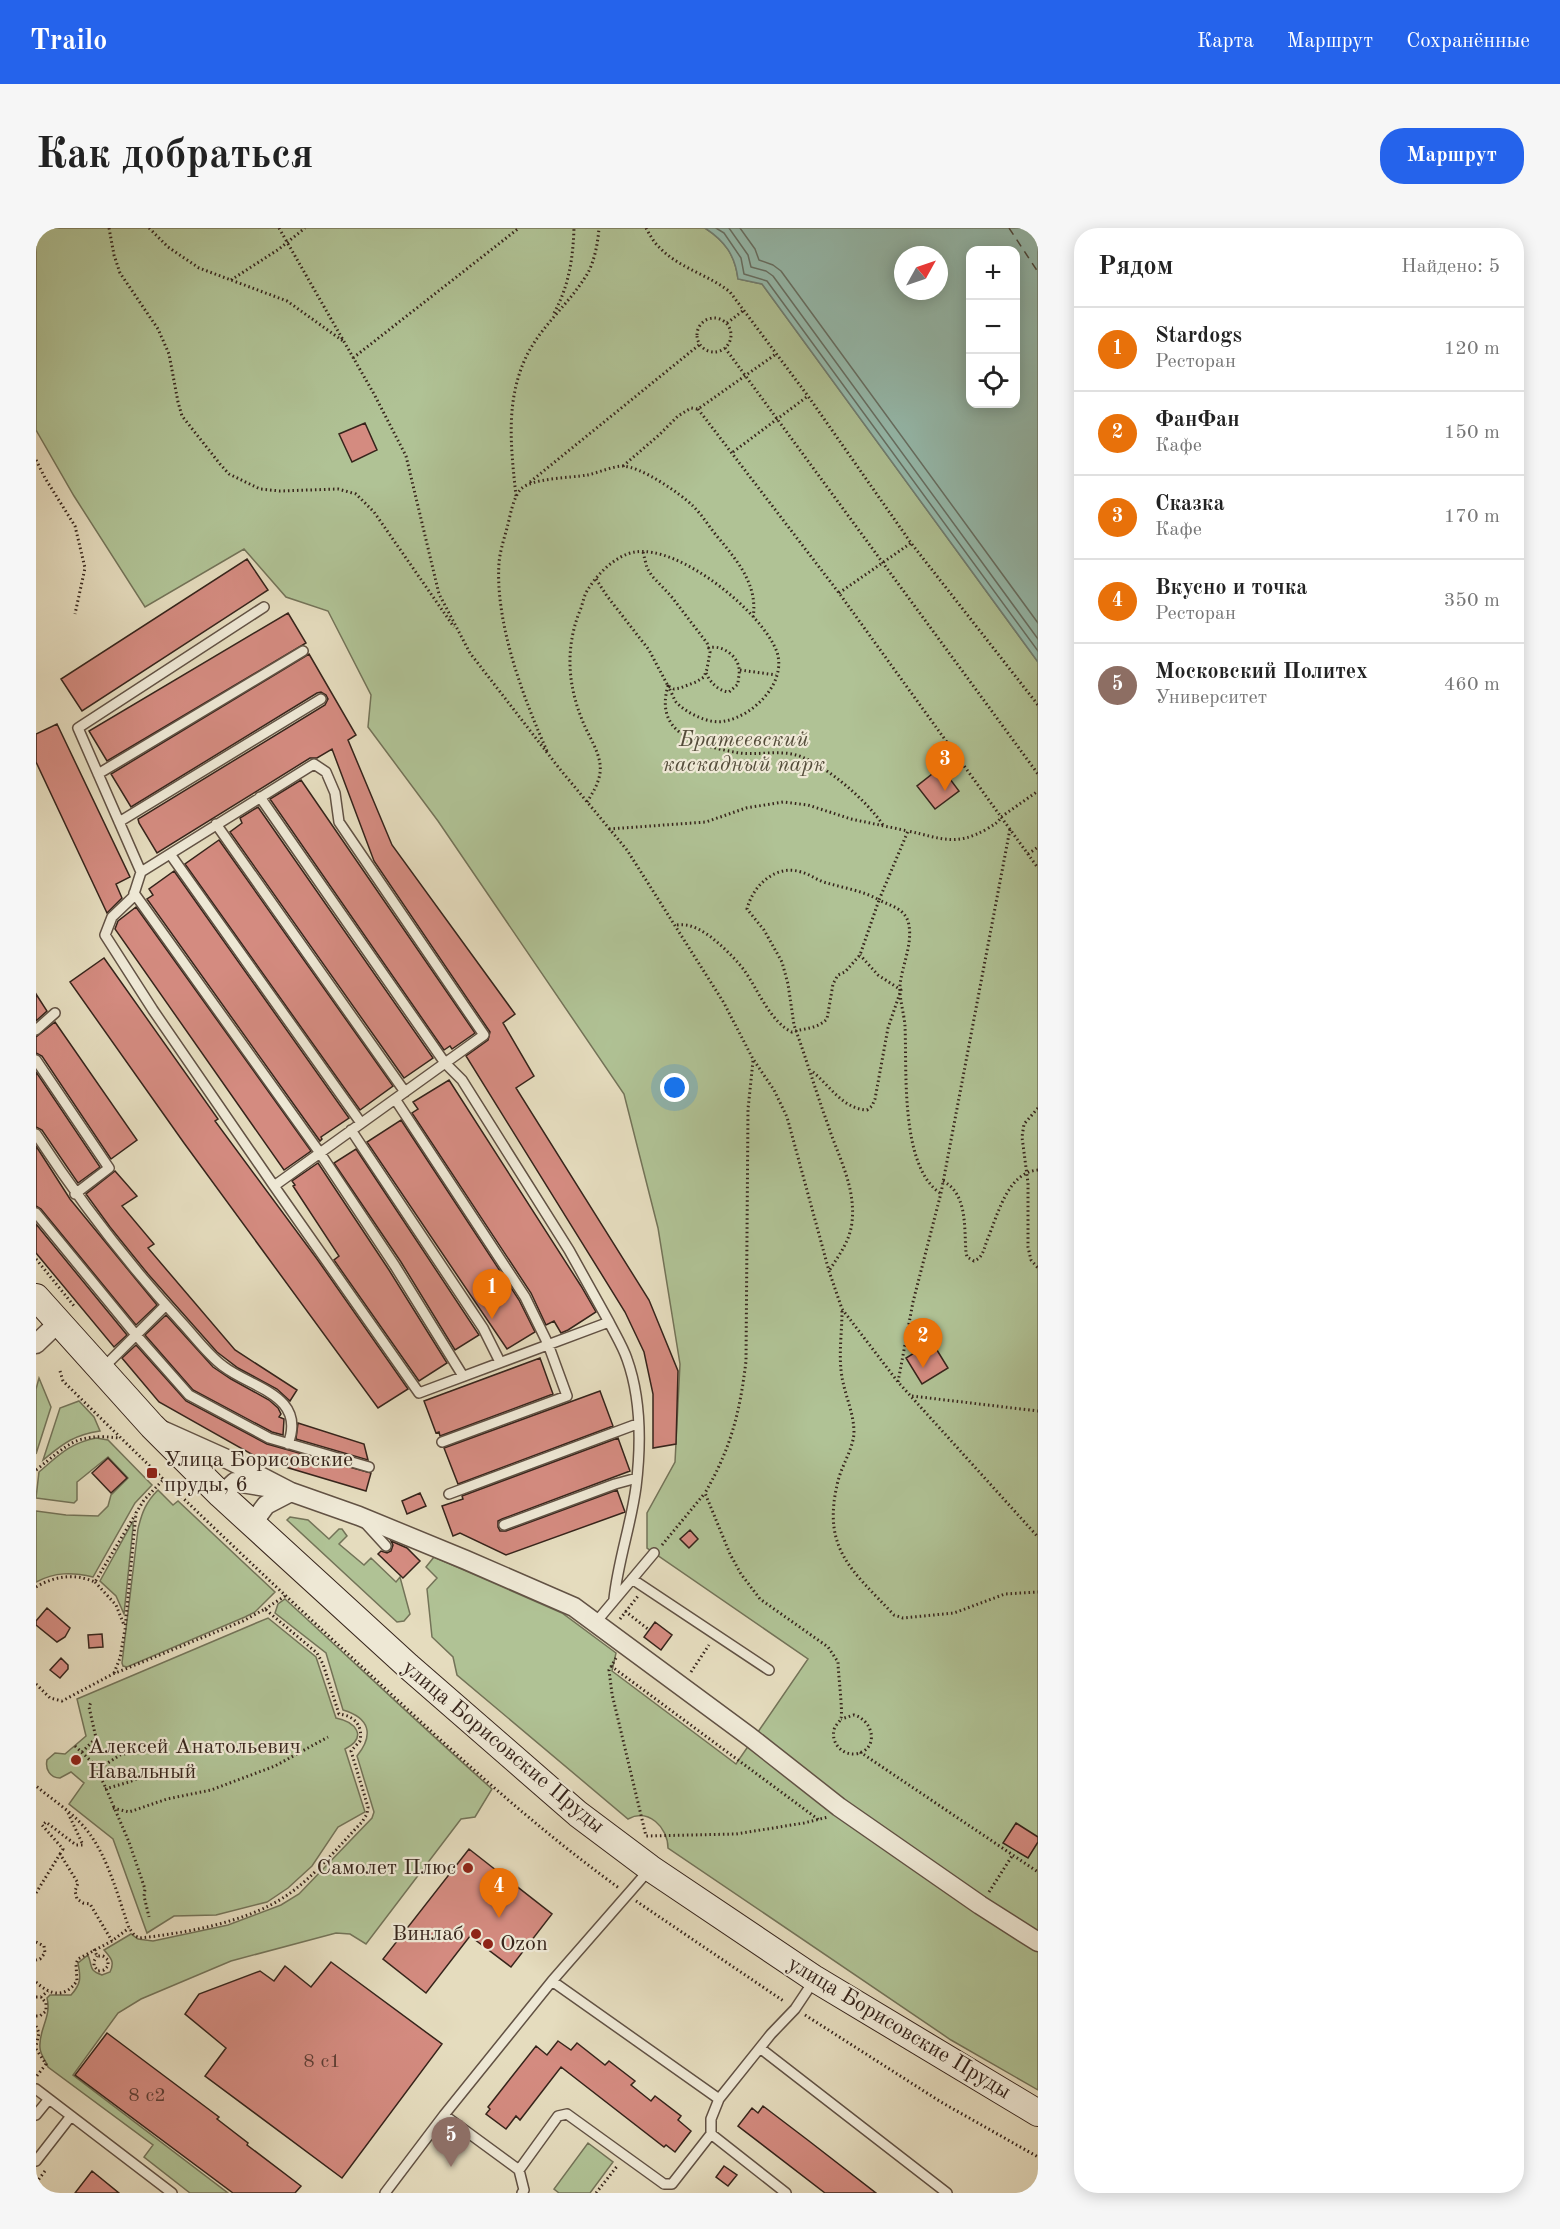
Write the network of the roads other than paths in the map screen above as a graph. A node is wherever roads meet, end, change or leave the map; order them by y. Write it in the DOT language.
graph roads {
  1 [pos="264,607"];
  2 [pos="303,651"];
  3 [pos="321,699"];
  4 [pos="98,774"];
  5 [pos="260,797"];
  6 [pos="119,822"];
  7 [pos="216,824"];
  8 [pos="170,854"];
  9 [pos="141,872"];
  10 [pos="134,893"];
  11 [pos="55,1013"];
  12 [pos="36,1030"];
  13 [pos="36,1060"];
  14 [pos="445,1063"];
  15 [pos="405,1092"];
  16 [pos="395,1099"];
  17 [pos="361,1123"];
  18 [pos="351,1130"];
  19 [pos="36,1134"];
  20 [pos="320,1153"];
  21 [pos="273,1186"];
  22 [pos="75,1194"];
  23 [pos="36,1213"];
  24 [pos="36,1297"];
  25 [pos="166,1305"];
  26 [pos="67,1315"];
  27 [pos="609,1322"];
  28 [pos="136,1335"];
  29 [pos="36,1344"];
  30 [pos="548,1344"];
  31 [pos="500,1362"];
  32 [pos="101,1370"];
  33 [pos="463,1376"];
  34 [pos="637,1424"];
  35 [pos="152,1426"];
  36 [pos="442,1442"];
  37 [pos="288,1444"];
  38 [pos="369,1467"];
  39 [pos="637,1478"];
  40 [pos="291,1492"];
  41 [pos="448,1494"];
  42 [pos="221,1496"];
  43 [pos="359,1516"];
  44 [pos="252,1524"];
  45 [pos="504,1525"];
  46 [pos="386,1546"];
  47 [pos="654,1553"];
  48 [pos="632,1579"];
  49 [pos="614,1599"];
  50 [pos="596,1622"];
  51 [pos="769,1670"];
  52 [pos="650,1868"];
  53 [pos="1038,1942"];
  54 [pos="815,1979"];
  55 [pos="552,1981"];
  56 [pos="760,2048"];
  57 [pos="36,2089"];
  58 [pos="49,2099"];
  59 [pos="719,2099"];
  60 [pos="1038,2113"];
  61 [pos="36,2115"];
  62 [pos="444,2115"];
  63 [pos="71,2116"];
  64 [pos="711,2134"];
  65 [pos="36,2161"];
  66 [pos="519,2170"];
  67 [pos="172,2193"];
  68 [pos="385,2193"];
  69 [pos="522,2193"];
  70 [pos="786,2193"];
  71 [pos="947,2193"];
  1 -- 4 [label="lane"];
  2 -- 4 [label="lane"];
  3 -- 6 [label="lane"];
  4 -- 6 [label="lane"];
  5 -- 7 [label="lane"];
  5 -- 14 [label="lane"];
  5 -- 14 [label="lane"];
  6 -- 9 [label="lane"];
  7 -- 8 [label="lane"];
  7 -- 15 [label="lane"];
  8 -- 9 [label="lane"];
  8 -- 17 [label="lane"];
  9 -- 10 [label="lane"];
  10 -- 20 [label="lane"];
  10 -- 21 [label="lane"];
  11 -- 12 [label="lane"];
  13 -- 22 [label="lane"];
  14 -- 15 [label="lane"];
  14 -- 27 [label="lane"];
  15 -- 16 [label="lane"];
  16 -- 17 [label="lane"];
  16 -- 30 [label="lane"];
  17 -- 18 [label="lane"];
  18 -- 20 [label="lane"];
  18 -- 31 [label="lane"];
  19 -- 22 [label="lane"];
  20 -- 21 [label="lane"];
  20 -- 33 [label="lane"];
  21 -- 33 [label="lane"];
  22 -- 25 [label="lane"];
  23 -- 28 [label="lane"];
  24 -- 26 [label="main road, улица Борисовские Пруды"];
  25 -- 28 [label="lane"];
  25 -- 37 [label="lane"];
  26 -- 29 [label="street"];
  26 -- 32 [label="main road, улица Борисовские Пруды"];
  27 -- 30 [label="lane"];
  27 -- 34 [label="lane"];
  28 -- 32 [label="lane"];
  28 -- 37 [label="lane"];
  30 -- 31 [label="lane"];
  30 -- 36 [label="lane"];
  31 -- 33 [label="lane"];
  32 -- 35 [label="main road, улица Борисовские Пруды"];
  34 -- 39 [label="lane"];
  34 -- 41 [label="lane"];
  35 -- 40 [label="street"];
  35 -- 42 [label="main road, улица Борисовские Пруды"];
  37 -- 38 [label="lane"];
  39 -- 45 [label="lane"];
  39 -- 49 [label="lane"];
  40 -- 42 [label="street"];
  40 -- 43 [label="street"];
  40 -- 44 [label="street"];
  42 -- 44 [label="main road, улица Борисовские Пруды"];
  43 -- 46 [label="lane"];
  43 -- 50 [label="street"];
  44 -- 52 [label="main road, улица Борисовские Пруды"];
  47 -- 48 [label="lane"];
  48 -- 49 [label="lane"];
  48 -- 51 [label="lane"];
  49 -- 50 [label="lane"];
  50 -- 53 [label="street"];
  52 -- 54 [label="main road, улица Борисовские Пруды"];
  52 -- 55 [label="lane"];
  54 -- 56 [label="lane"];
  54 -- 60 [label="main road, улица Борисовские Пруды"];
  55 -- 59 [label="lane"];
  55 -- 62 [label="lane"];
  56 -- 59 [label="lane"];
  56 -- 71 [label="lane"];
  57 -- 58 [label="lane"];
  58 -- 61 [label="lane"];
  58 -- 63 [label="lane"];
  59 -- 64 [label="lane"];
  62 -- 66 [label="lane"];
  62 -- 68 [label="lane"];
  63 -- 65 [label="lane"];
  63 -- 67 [label="lane"];
  64 -- 66 [label="lane"];
  64 -- 70 [label="lane"];
  66 -- 69 [label="lane"];
}
